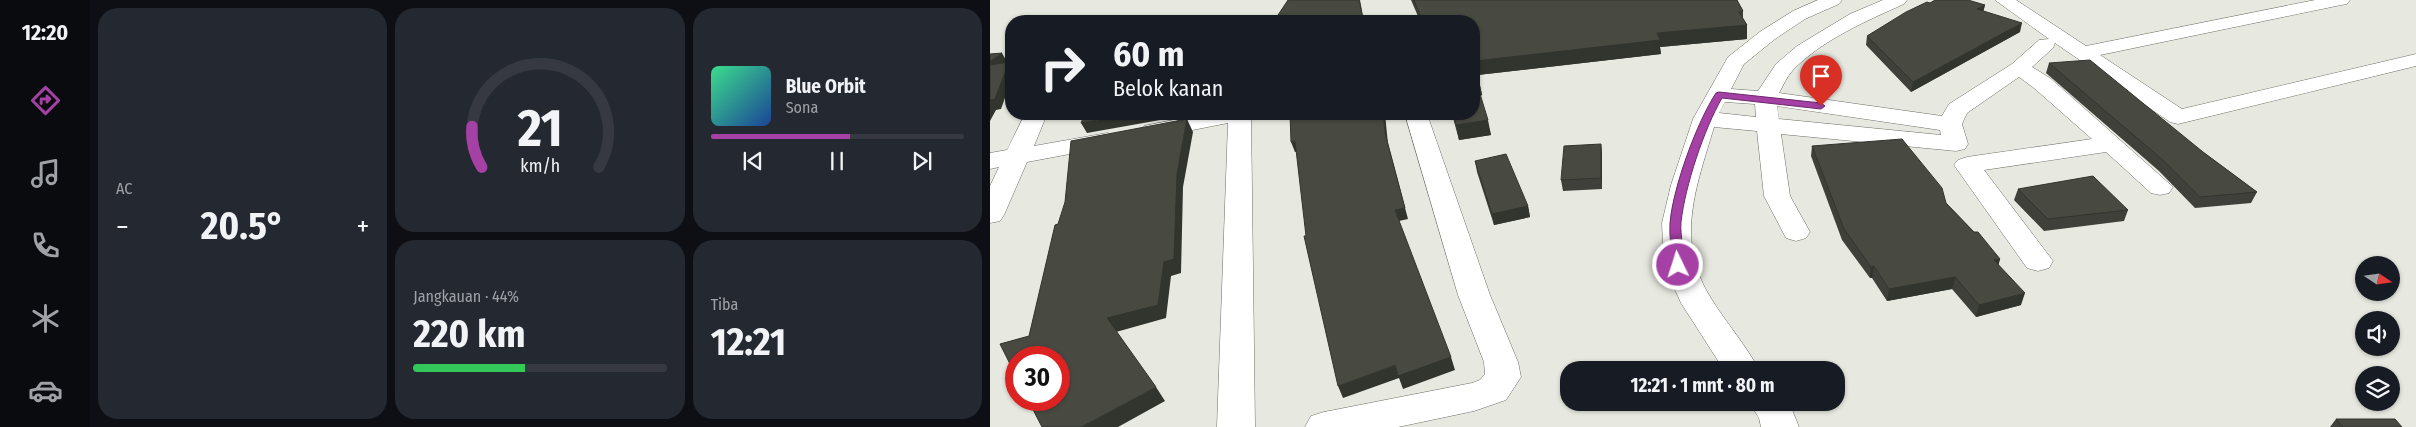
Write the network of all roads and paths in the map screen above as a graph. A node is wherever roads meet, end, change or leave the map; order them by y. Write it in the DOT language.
graph roads {
  1 [pos="1833,0"];
  2 [pos="1898,0"];
  3 [pos="2341,0"];
  4 [pos="2012,1"];
  5 [pos="2046,44"];
  6 [pos="2082,53"];
  7 [pos="2411,65"];
  8 [pos="2019,68"];
  9 [pos="1719,95"];
  10 [pos="1765,98"];
  11 [pos="1033,120"];
  12 [pos="1208,120"];
  13 [pos="1239,120"];
  14 [pos="1418,120"];
  15 [pos="1704,120"];
  16 [pos="1767,126"];
  17 [pos="1958,144"];
  18 [pos="2111,144"];
  19 [pos="1015,156"];
  20 [pos="990,161"];
  21 [pos="2160,187"];
  22 [pos="990,215"];
  23 [pos="1796,232"];
  24 [pos="2038,261"];
  25 [pos="1736,361"];
  26 [pos="1774,411"];
  27 [pos="1236,427"];
  28 [pos="1324,427"];
  29 [pos="1780,427"];
  1 -- 9 [label="street"];
  2 -- 10 [label="street"];
  3 -- 6 [label="street"];
  4 -- 6 [label="street"];
  5 -- 8 [label="street"];
  6 -- 7 [label="street"];
  8 -- 17 [label="street"];
  8 -- 18 [label="street"];
  9 -- 10 [label="street"];
  9 -- 15 [label="street"];
  10 -- 16 [label="street"];
  10 -- 17 [label="street"];
  11 -- 19 [label="street"];
  12 -- 19 [label="street"];
  13 -- 27 [label="street"];
  14 -- 28 [label="street"];
  15 -- 16 [label="street"];
  15 -- 25 [label="street"];
  16 -- 17 [label="street"];
  16 -- 23 [label="street"];
  17 -- 18 [label="street"];
  17 -- 24 [label="street"];
  18 -- 21 [label="street"];
  19 -- 20 [label="street"];
  19 -- 22 [label="street"];
  26 -- 29 [label="street"];
}
